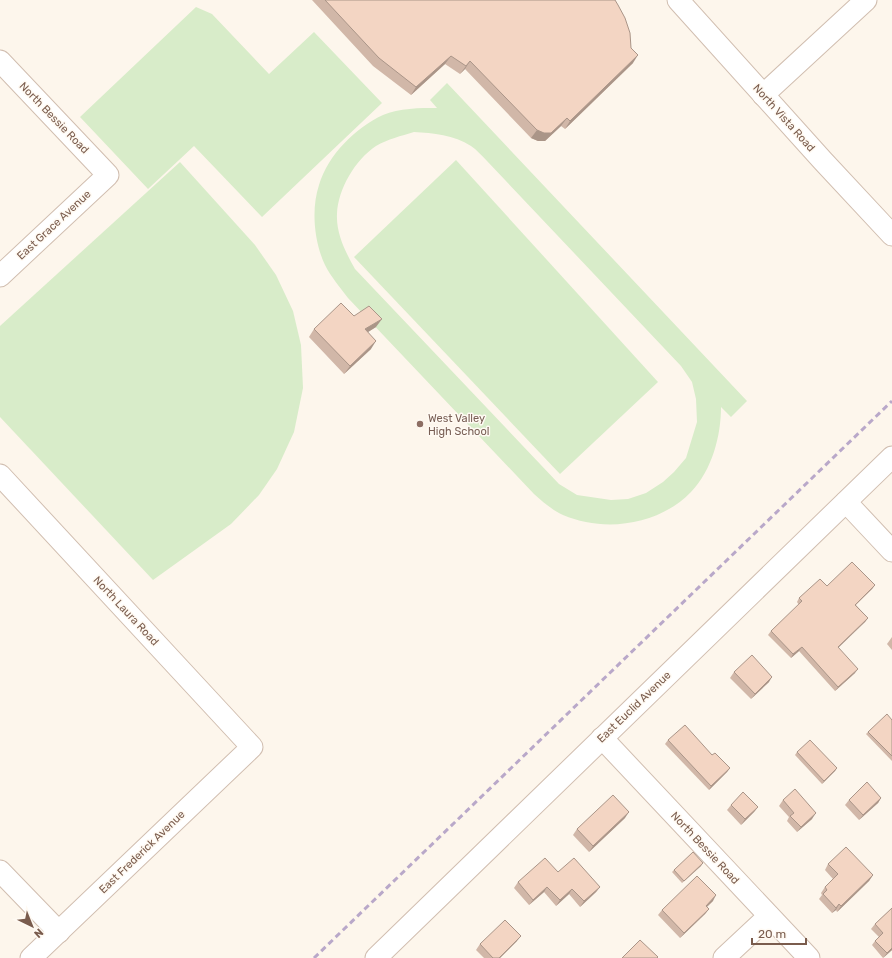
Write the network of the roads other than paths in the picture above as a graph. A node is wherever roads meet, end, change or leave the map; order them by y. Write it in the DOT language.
graph roads {
  1 [pos="678,0"];
  2 [pos="866,0"];
  3 [pos="0,61"];
  4 [pos="763,95"];
  5 [pos="108,175"];
  6 [pos="892,235"];
  7 [pos="0,276"];
  8 [pos="892,457"];
  9 [pos="0,474"];
  10 [pos="846,502"];
  11 [pos="892,551"];
  12 [pos="602,738"];
  13 [pos="252,746"];
  14 [pos="0,871"];
  15 [pos="769,916"];
  16 [pos="58,932"];
  17 [pos="32,958"];
  18 [pos="376,958"];
  19 [pos="724,958"];
  20 [pos="808,958"];
  1 -- 4 [label="street, North Vista Road"];
  2 -- 4 [label="street"];
  3 -- 5 [label="street, North Bessie Road"];
  4 -- 6 [label="street, North Vista Road"];
  5 -- 7 [label="street, East Grace Avenue"];
  8 -- 10 [label="street, East Euclid Avenue"];
  9 -- 13 [label="street, North Laura Road"];
  10 -- 11 [label="street"];
  10 -- 12 [label="street, East Euclid Avenue"];
  12 -- 15 [label="street, North Bessie Road"];
  12 -- 18 [label="street, East Euclid Avenue"];
  13 -- 16 [label="street, East Frederick Avenue"];
  14 -- 16 [label="street"];
  15 -- 19 [label="street"];
  15 -- 20 [label="street, North Bessie Road"];
  16 -- 17 [label="street, East Frederick Avenue"];
}
